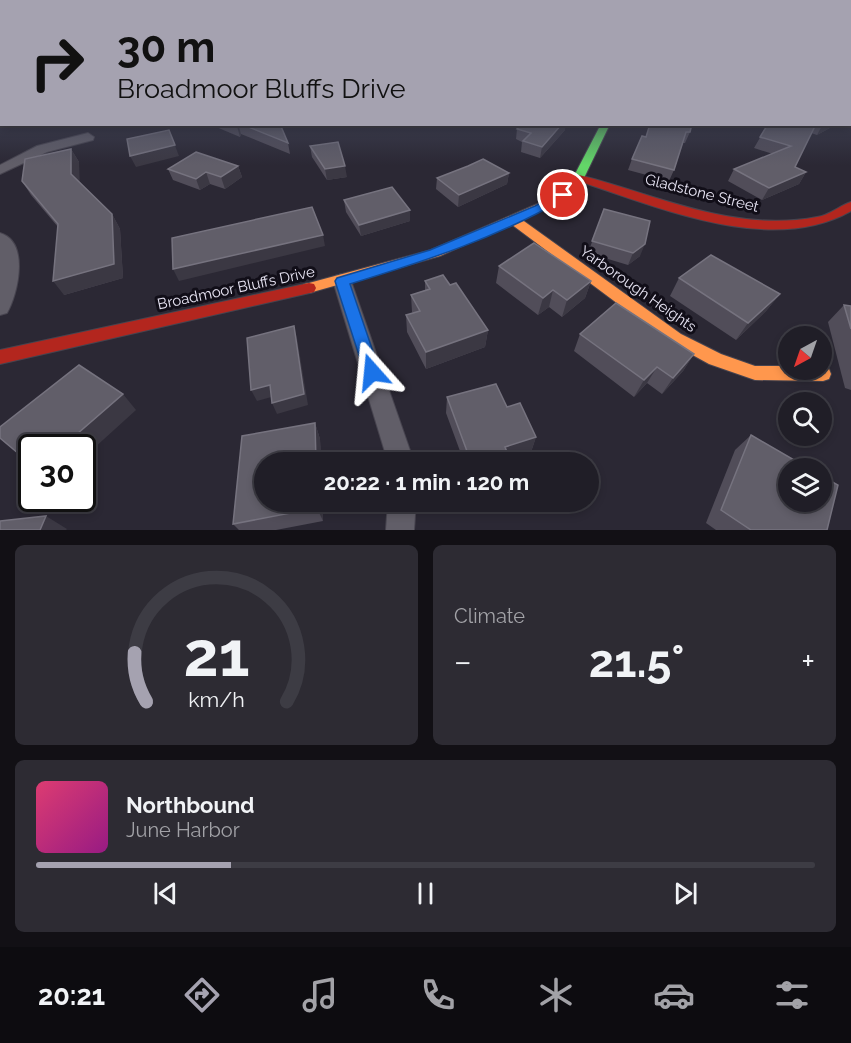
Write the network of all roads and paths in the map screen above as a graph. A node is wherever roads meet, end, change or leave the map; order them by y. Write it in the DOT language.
graph roads {
  1 [pos="605,126"];
  2 [pos="88,137"];
  3 [pos="0,170"];
  4 [pos="579,178"];
  5 [pos="851,206"];
  6 [pos="513,219"];
  7 [pos="0,239"];
  8 [pos="342,281"];
  9 [pos="0,308"];
  10 [pos="0,357"];
  11 [pos="778,373"];
  12 [pos="398,452"];
  13 [pos="401,512"];
  14 [pos="400,530"];
  1 -- 4 [label="street, Broadmoor Bluffs Drive"];
  2 -- 3 [label="street"];
  4 -- 5 [label="street, Gladstone Street"];
  4 -- 6 [label="street, Broadmoor Bluffs Drive"];
  6 -- 8 [label="street, Broadmoor Bluffs Drive"];
  6 -- 11 [label="street, Yarborough Heights"];
  7 -- 9 [label="street"];
  8 -- 10 [label="street, Broadmoor Bluffs Drive"];
  8 -- 12 [label="street"];
  13 -- 14 [label="street"];
}
